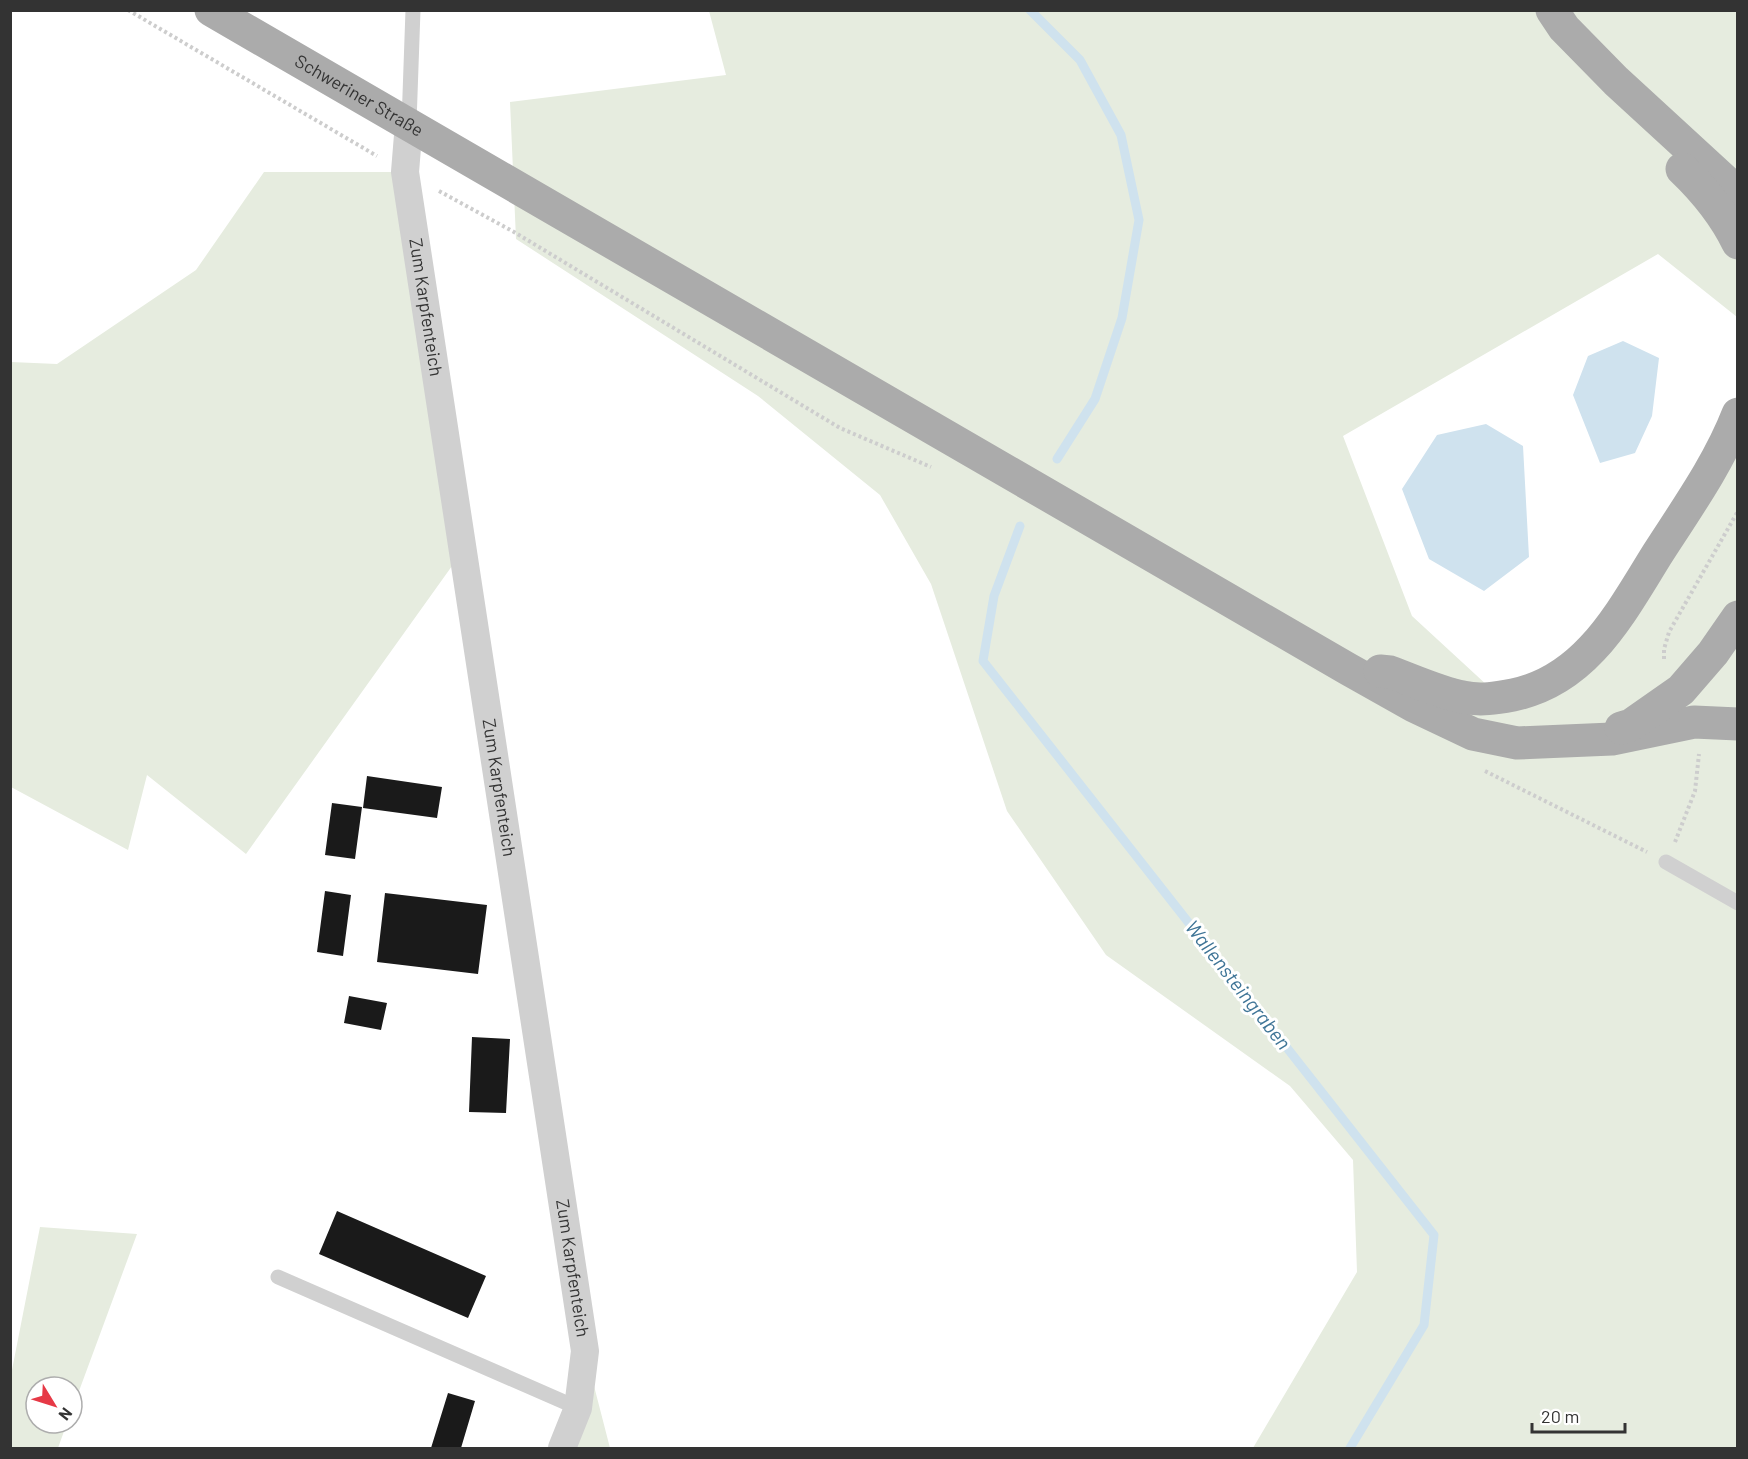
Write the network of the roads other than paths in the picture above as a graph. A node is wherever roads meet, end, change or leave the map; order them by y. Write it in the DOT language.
graph roads {
  1 [pos="211,10"];
  2 [pos="413,10"];
  3 [pos="1552,10"];
  4 [pos="1616,81"];
  5 [pos="409,123"];
  6 [pos="1737,193"];
  7 [pos="1737,243"];
  8 [pos="1737,414"];
  9 [pos="1737,618"];
  10 [pos="1348,669"];
  11 [pos="1737,724"];
  12 [pos="1578,742"];
  13 [pos="1666,862"];
  14 [pos="1737,903"];
  15 [pos="278,1277"];
  16 [pos="578,1408"];
  17 [pos="562,1449"];
  1 -- 5 [label="main road, Schweriner Straße"];
  2 -- 5 [label="lane"];
  3 -- 4 [label="main road"];
  4 -- 6 [label="main road"];
  4 -- 7 [label="main road"];
  5 -- 10 [label="main road, Schweriner Straße"];
  5 -- 16 [label="street, Zum Karpfenteich"];
  8 -- 10 [label="main road"];
  9 -- 12 [label="main road"];
  10 -- 12 [label="main road, Schweriner Straße"];
  11 -- 12 [label="main road"];
  13 -- 14 [label="lane"];
  15 -- 16 [label="lane"];
  16 -- 17 [label="street, Zum Karpfenteich"];
}
